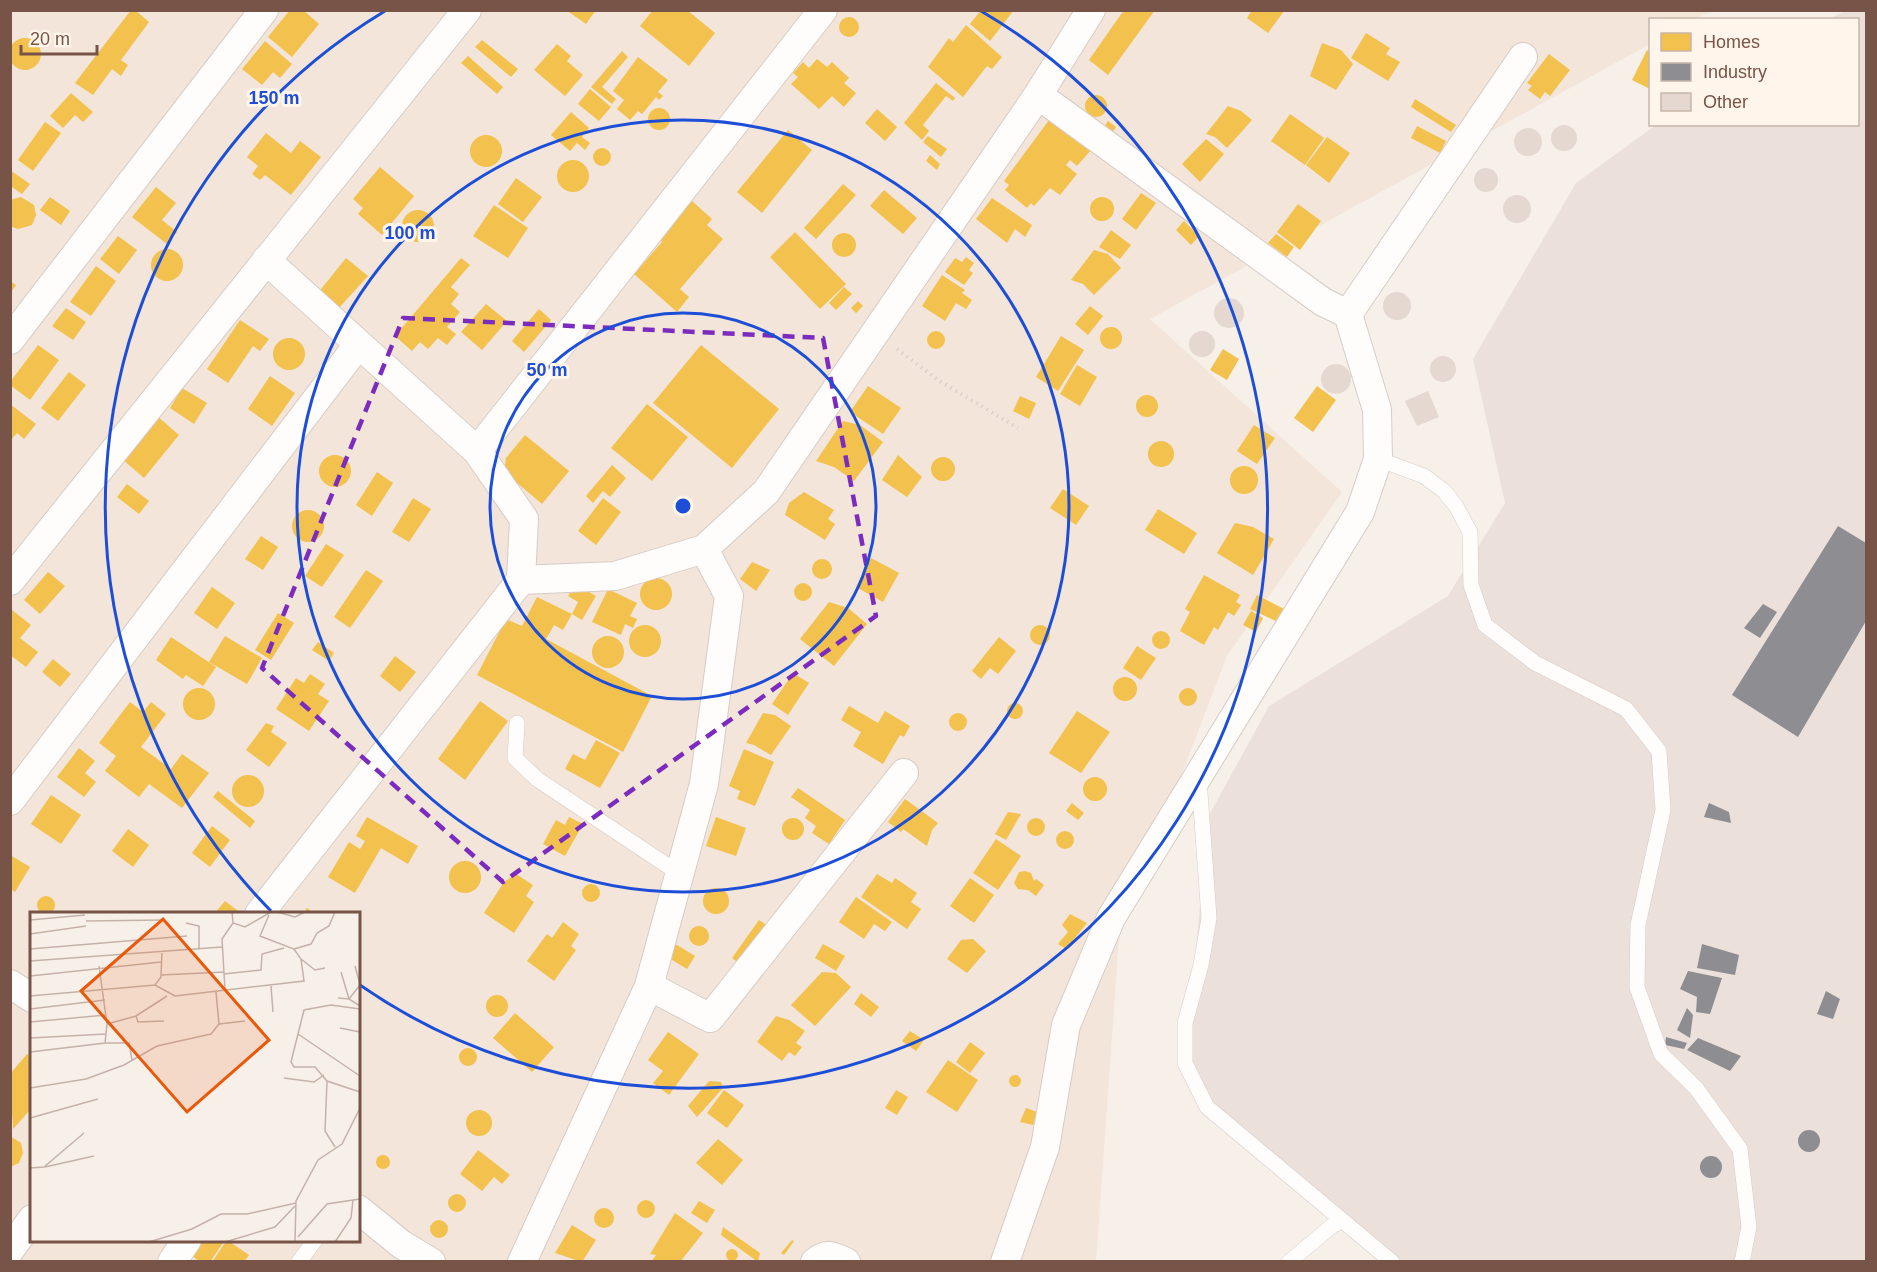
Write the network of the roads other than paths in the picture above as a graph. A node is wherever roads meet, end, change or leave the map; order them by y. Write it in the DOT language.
graph roads {
  1 [pos="264,10"];
  2 [pos="467,10"];
  3 [pos="823,10"];
  4 [pos="1091,10"];
  5 [pos="1523,57"];
  6 [pos="1038,95"];
  7 [pos="266,260"];
  8 [pos="1348,314"];
  9 [pos="10,340"];
  10 [pos="358,345"];
  11 [pos="477,451"];
  12 [pos="1378,459"];
  13 [pos="704,549"];
  14 [pos="10,580"];
  15 [pos="521,580"];
  16 [pos="518,723"];
  17 [pos="904,773"];
  18 [pos="1199,779"];
  19 [pos="10,801"];
  20 [pos="680,874"];
  21 [pos="261,912"];
  22 [pos="10,984"];
  23 [pos="649,986"];
  24 [pos="30,997"];
  25 [pos="360,1211"];
  26 [pos="1342,1221"];
  27 [pos="30,1223"];
  28 [pos="186,1242"];
  29 [pos="314,1242"];
  30 [pos="10,1250"];
  31 [pos="395,1253"];
  32 [pos="172,1262"];
  33 [pos="299,1262"];
  34 [pos="431,1262"];
  35 [pos="522,1262"];
  36 [pos="815,1262"];
  37 [pos="846,1262"];
  38 [pos="1005,1262"];
  39 [pos="1290,1262"];
  40 [pos="1392,1262"];
  41 [pos="1742,1262"];
  1 -- 9 [label="street"];
  2 -- 7 [label="street"];
  3 -- 11 [label="street"];
  4 -- 6 [label="street"];
  5 -- 8 [label="street"];
  6 -- 8 [label="street"];
  6 -- 13 [label="street"];
  7 -- 10 [label="street"];
  7 -- 14 [label="street"];
  8 -- 12 [label="street"];
  10 -- 11 [label="street"];
  10 -- 19 [label="street"];
  11 -- 15 [label="street"];
  12 -- 18 [label="street"];
  12 -- 41 [label="lane"];
  13 -- 15 [label="street"];
  13 -- 20 [label="street"];
  15 -- 21 [label="street"];
  16 -- 20 [label="lane"];
  17 -- 23 [label="street"];
  18 -- 26 [label="lane"];
  18 -- 38 [label="street"];
  20 -- 23 [label="street"];
  22 -- 24 [label="street"];
  23 -- 35 [label="street"];
  25 -- 31 [label="street"];
  26 -- 39 [label="lane"];
  26 -- 40 [label="lane"];
  27 -- 30 [label="street"];
  28 -- 32 [label="street"];
  29 -- 33 [label="lane"];
  31 -- 34 [label="street"];
  36 -- 37 [label="street"];
}
